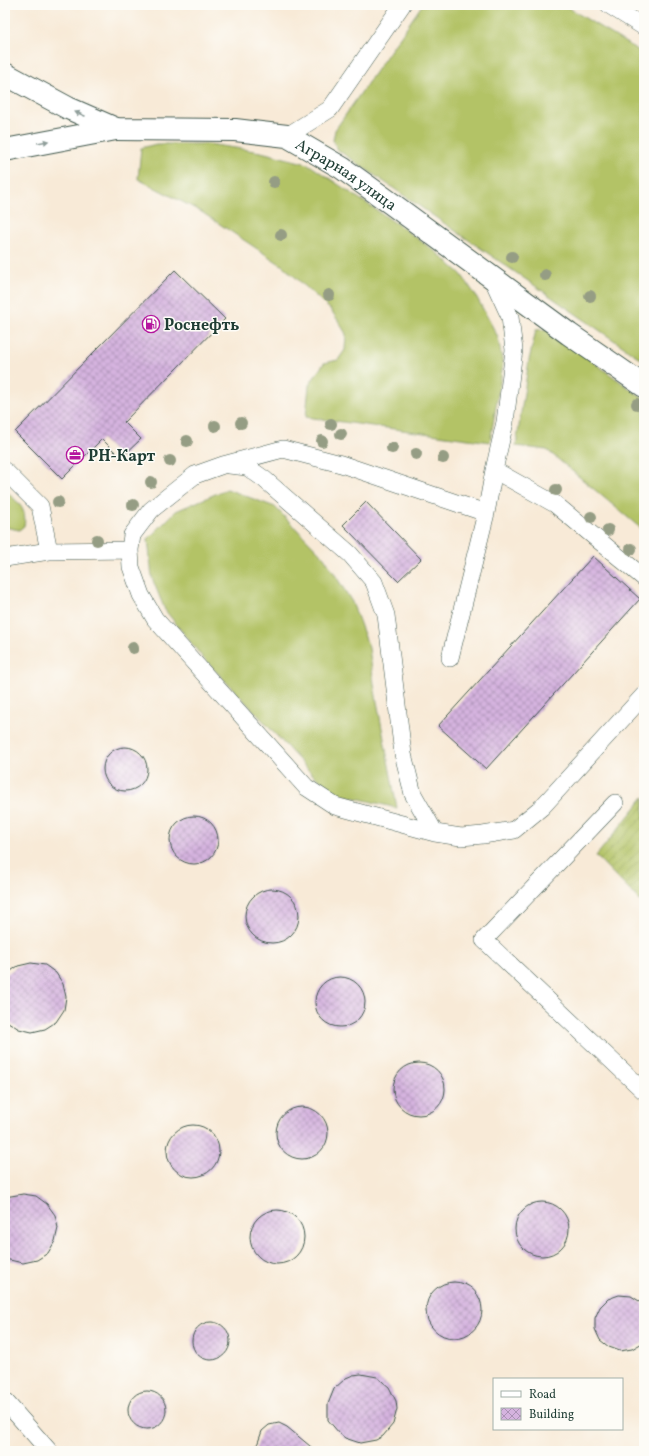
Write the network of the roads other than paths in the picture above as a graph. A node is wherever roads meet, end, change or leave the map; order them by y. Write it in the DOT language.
graph roads {
  1 [pos="402,5"];
  2 [pos="609,5"];
  3 [pos="644,27"];
  4 [pos="5,74"];
  5 [pos="116,129"];
  6 [pos="287,136"];
  7 [pos="5,150"];
  8 [pos="492,277"];
  9 [pos="644,386"];
  10 [pos="223,465"];
  11 [pos="5,470"];
  12 [pos="494,470"];
  13 [pos="486,513"];
  14 [pos="130,550"];
  15 [pos="49,551"];
  16 [pos="5,558"];
  17 [pos="644,578"];
  18 [pos="450,658"];
  19 [pos="644,695"];
  20 [pos="615,803"];
  21 [pos="435,833"];
  22 [pos="644,1090"];
  23 [pos="5,1402"];
  24 [pos="49,1451"];
  1 -- 6 [label="lane"];
  2 -- 3 [label="lane"];
  5 -- 4 [label="street, Аграрная улица, one-way"];
  5 -- 6 [label="street, Аграрная улица"];
  7 -- 5 [label="street, one-way"];
  6 -- 8 [label="street, Аграрная улица"];
  8 -- 9 [label="street, Аграрная улица"];
  8 -- 12 [label="lane"];
  10 -- 13 [label="lane"];
  10 -- 14 [label="lane"];
  10 -- 21 [label="lane"];
  11 -- 15 [label="lane"];
  12 -- 13 [label="lane"];
  12 -- 17 [label="lane"];
  13 -- 18 [label="lane"];
  14 -- 15 [label="lane"];
  14 -- 21 [label="lane"];
  15 -- 16 [label="lane"];
  19 -- 21 [label="lane"];
  20 -- 22 [label="lane"];
  23 -- 24 [label="lane"];
}
